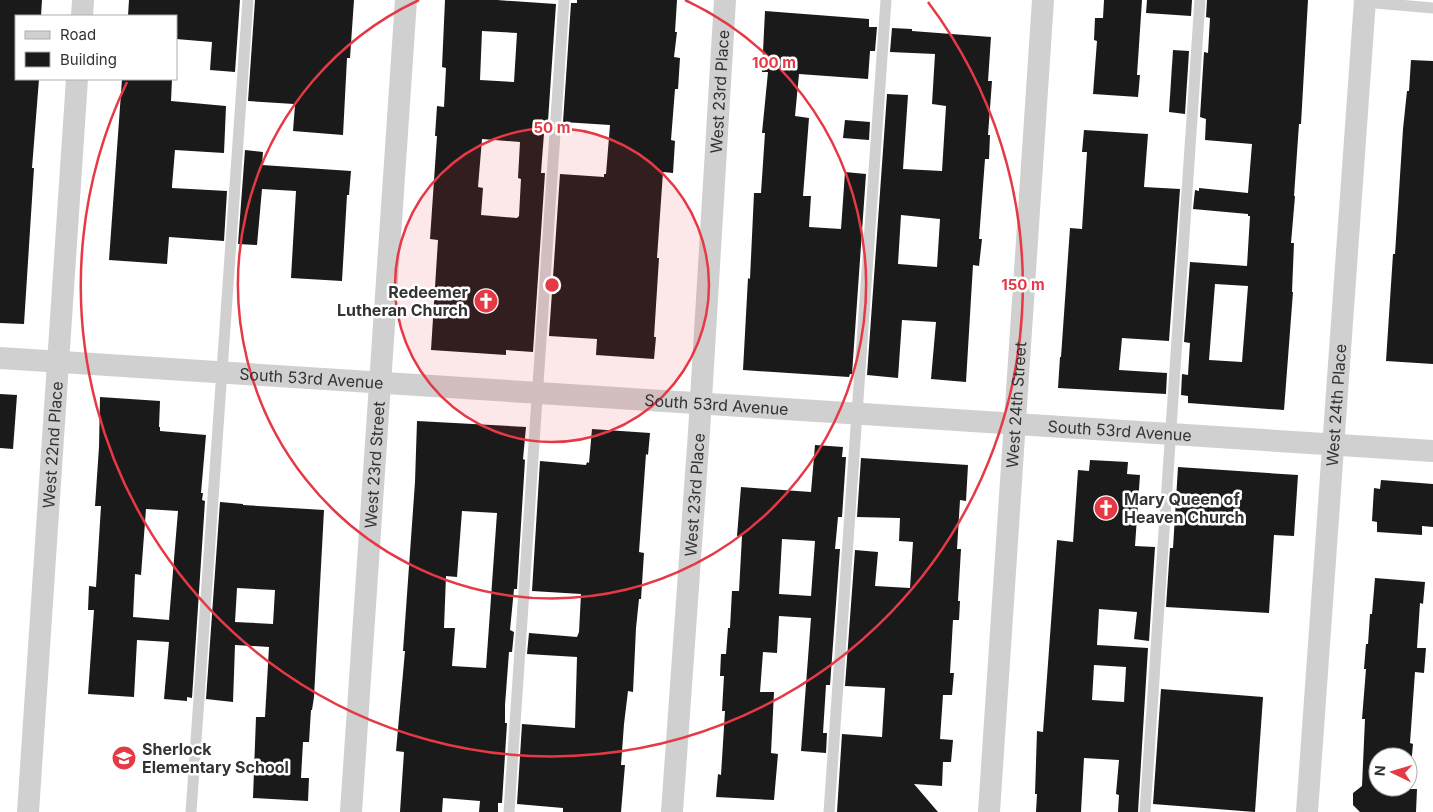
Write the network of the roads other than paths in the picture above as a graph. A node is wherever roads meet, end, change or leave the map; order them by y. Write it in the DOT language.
graph roads {
  1 [pos="83,0"];
  2 [pos="248,0"];
  3 [pos="406,0"];
  4 [pos="564,0"];
  5 [pos="726,0"];
  6 [pos="886,0"];
  7 [pos="1043,0"];
  8 [pos="1200,0"];
  9 [pos="1365,1"];
  10 [pos="1433,8"];
  11 [pos="82,15"];
  12 [pos="78,80"];
  13 [pos="0,358"];
  14 [pos="58,362"];
  15 [pos="222,372"];
  16 [pos="380,383"];
  17 [pos="538,393"];
  18 [pos="700,404"];
  19 [pos="858,414"];
  20 [pos="1015,424"];
  21 [pos="1170,434"];
  22 [pos="1333,445"];
  23 [pos="1433,451"];
  24 [pos="28,812"];
  25 [pos="192,812"];
  26 [pos="351,812"];
  27 [pos="509,812"];
  28 [pos="672,812"];
  29 [pos="829,812"];
  30 [pos="989,812"];
  31 [pos="1145,812"];
  32 [pos="1307,812"];
  1 -- 11 [label="street"];
  2 -- 15 [label="lane"];
  3 -- 16 [label="street, West 23rd Street"];
  4 -- 17 [label="lane"];
  5 -- 18 [label="street, West 23rd Place"];
  6 -- 19 [label="lane"];
  7 -- 20 [label="street, West 24th Street"];
  8 -- 21 [label="lane"];
  9 -- 10 [label="lane"];
  9 -- 22 [label="street, West 24th Place"];
  12 -- 14 [label="street, West 22nd Place"];
  13 -- 14 [label="street, South 53rd Avenue"];
  14 -- 15 [label="street, South 53rd Avenue"];
  14 -- 24 [label="street, West 22nd Place"];
  15 -- 16 [label="street, South 53rd Avenue"];
  15 -- 25 [label="lane"];
  16 -- 17 [label="street, South 53rd Avenue"];
  16 -- 26 [label="street, West 23rd Street"];
  17 -- 18 [label="street, South 53rd Avenue"];
  17 -- 27 [label="lane"];
  18 -- 19 [label="street, South 53rd Avenue"];
  18 -- 28 [label="street, West 23rd Place"];
  19 -- 20 [label="street, South 53rd Avenue"];
  19 -- 29 [label="lane"];
  20 -- 21 [label="street, South 53rd Avenue"];
  20 -- 30 [label="street, West 24th Street"];
  21 -- 22 [label="street, South 53rd Avenue"];
  21 -- 31 [label="lane"];
  22 -- 23 [label="street, South 53rd Avenue"];
  22 -- 32 [label="street, West 24th Place"];
}
